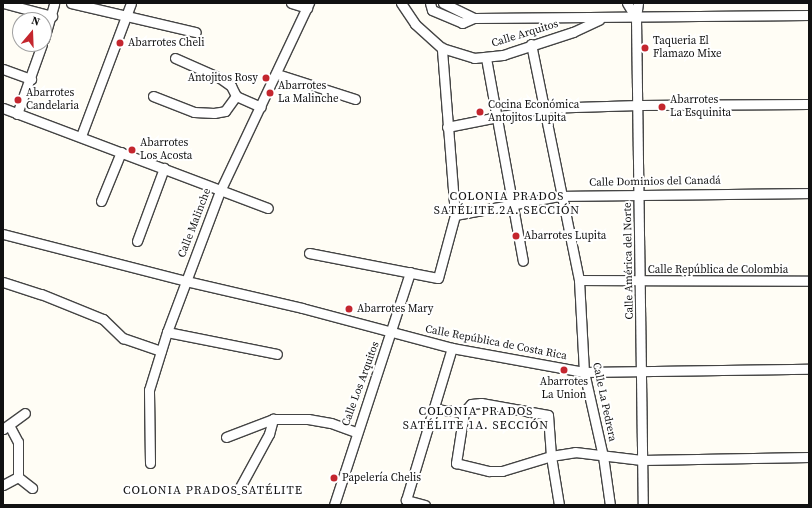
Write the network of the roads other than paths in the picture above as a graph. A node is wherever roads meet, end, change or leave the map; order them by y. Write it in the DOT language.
graph roads {
  1 [pos="54,3"];
  2 [pos="71,3"];
  3 [pos="131,3"];
  4 [pos="291,3"];
  5 [pos="401,3"];
  6 [pos="430,3"];
  7 [pos="443,3"];
  8 [pos="627,3"];
  9 [pos="638,3"];
  10 [pos="7,4"];
  11 [pos="308,6"];
  12 [pos="37,12"];
  13 [pos="809,15"];
  14 [pos="52,16"];
  15 [pos="127,16"];
  16 [pos="474,18"];
  17 [pos="602,18"];
  18 [pos="636,18"];
  19 [pos="196,32"];
  20 [pos="531,44"];
  21 [pos="442,48"];
  22 [pos="39,52"];
  23 [pos="175,58"];
  24 [pos="486,58"];
  25 [pos="3,69"];
  26 [pos="277,74"];
  27 [pos="31,79"];
  28 [pos="153,96"];
  29 [pos="236,96"];
  30 [pos="354,99"];
  31 [pos="809,104"];
  32 [pos="639,105"];
  33 [pos="261,107"];
  34 [pos="3,108"];
  35 [pos="543,108"];
  36 [pos="17,114"];
  37 [pos="496,118"];
  38 [pos="447,127"];
  39 [pos="81,136"];
  40 [pos="122,152"];
  41 [pos="164,168"];
  42 [pos="220,191"];
  43 [pos="809,193"];
  44 [pos="640,194"];
  45 [pos="560,196"];
  46 [pos="101,200"];
  47 [pos="513,206"];
  48 [pos="268,208"];
  49 [pos="455,215"];
  50 [pos="3,234"];
  51 [pos="137,241"];
  52 [pos="309,253"];
  53 [pos="523,261"];
  54 [pos="410,272"];
  55 [pos="579,280"];
  56 [pos="186,281"];
  57 [pos="809,281"];
  58 [pos="3,282"];
  59 [pos="641,282"];
  60 [pos="166,332"];
  61 [pos="392,334"];
  62 [pos="452,348"];
  63 [pos="161,351"];
  64 [pos="277,354"];
  65 [pos="809,369"];
  66 [pos="642,371"];
  67 [pos="584,372"];
  68 [pos="434,409"];
  69 [pos="464,412"];
  70 [pos="25,414"];
  71 [pos="273,419"];
  72 [pos="6,427"];
  73 [pos="356,432"];
  74 [pos="226,437"];
  75 [pos="551,456"];
  76 [pos="603,456"];
  77 [pos="809,457"];
  78 [pos="642,460"];
  79 [pos="150,463"];
  80 [pos="18,477"];
  81 [pos="3,485"];
  82 [pos="32,488"];
  83 [pos="239,489"];
  84 [pos="334,505"];
  85 [pos="424,505"];
  86 [pos="559,505"];
  87 [pos="610,505"];
  88 [pos="643,505"];
  1 -- 14 [label="street"];
  2 -- 15 [label="street"];
  3 -- 15 [label="street"];
  4 -- 11 [label="street"];
  5 -- 21 [label="street, Calle Arquitos"];
  6 -- 16 [label="street"];
  7 -- 16 [label="street"];
  8 -- 18 [label="street, Calle América del Norte"];
  9 -- 18 [label="street, Calle América del Norte"];
  10 -- 12 [label="street"];
  11 -- 26 [label="street, Calle Malinche"];
  13 -- 18 [label="street"];
  15 -- 19 [label="street"];
  15 -- 39 [label="street"];
  16 -- 17 [label="street"];
  17 -- 18 [label="street"];
  17 -- 20 [label="street, Calle Arquitos"];
  18 -- 32 [label="street, Calle América del Norte"];
  20 -- 24 [label="street, Calle Arquitos"];
  20 -- 35 [label="street, Calle La Pedrera"];
  21 -- 24 [label="street, Calle Arquitos"];
  21 -- 38 [label="street"];
  22 -- 27 [label="street"];
  23 -- 29 [label="street"];
  24 -- 37 [label="street"];
  25 -- 27 [label="street"];
  26 -- 30 [label="street"];
  26 -- 33 [label="street, Calle Malinche"];
  27 -- 36 [label="street"];
  28 -- 29 [label="street"];
  29 -- 33 [label="street"];
  31 -- 32 [label="street"];
  32 -- 35 [label="street"];
  32 -- 44 [label="street, Calle América del Norte"];
  33 -- 42 [label="street, Calle Malinche"];
  34 -- 36 [label="street"];
  35 -- 37 [label="street"];
  35 -- 45 [label="street, Calle La Pedrera"];
  36 -- 39 [label="street"];
  37 -- 38 [label="street"];
  37 -- 47 [label="street"];
  38 -- 49 [label="street"];
  39 -- 40 [label="street"];
  40 -- 41 [label="street"];
  40 -- 46 [label="street"];
  41 -- 42 [label="street"];
  41 -- 51 [label="street"];
  42 -- 48 [label="street"];
  42 -- 56 [label="street, Calle Malinche"];
  43 -- 44 [label="street, Calle Dominios del Canadá"];
  44 -- 45 [label="street, Calle Dominios del Canadá"];
  44 -- 59 [label="street, Calle América del Norte"];
  45 -- 47 [label="street, Calle Dominios del Canadá"];
  45 -- 55 [label="street, Calle La Pedrera"];
  47 -- 49 [label="street, Calle Dominios del Canadá"];
  47 -- 53 [label="street"];
  49 -- 54 [label="street"];
  50 -- 56 [label="street, Calle República de Costa Rica"];
  52 -- 54 [label="street"];
  54 -- 61 [label="street, Calle Los Arquitos"];
  55 -- 59 [label="street, Calle República de Colombia"];
  55 -- 67 [label="street, Calle La Pedrera"];
  56 -- 60 [label="street, Calle Malinche"];
  56 -- 61 [label="street, Calle República de Costa Rica"];
  57 -- 59 [label="street, Calle República de Colombia"];
  58 -- 63 [label="street"];
  59 -- 66 [label="street, Calle América del Norte"];
  60 -- 63 [label="street, Calle Malinche"];
  60 -- 64 [label="street"];
  61 -- 62 [label="street, Calle República de Costa Rica"];
  61 -- 73 [label="street, Calle Los Arquitos"];
  62 -- 67 [label="street, Calle República de Costa Rica"];
  62 -- 68 [label="street"];
  63 -- 79 [label="street, Calle Malinche"];
  65 -- 66 [label="street, Calle República de Costa Rica"];
  66 -- 67 [label="street, Calle República de Costa Rica"];
  66 -- 78 [label="street, Calle América del Norte"];
  67 -- 76 [label="street, Calle La Pedrera"];
  68 -- 69 [label="street"];
  68 -- 85 [label="street"];
  69 -- 75 [label="street"];
  69 -- 75 [label="street"];
  70 -- 72 [label="street"];
  71 -- 73 [label="street"];
  71 -- 74 [label="street"];
  71 -- 83 [label="street"];
  72 -- 80 [label="street"];
  73 -- 84 [label="street, Calle Los Arquitos"];
  75 -- 76 [label="street"];
  75 -- 86 [label="street"];
  76 -- 78 [label="street"];
  76 -- 87 [label="street, Calle La Pedrera"];
  77 -- 78 [label="street"];
  78 -- 88 [label="street, Calle América del Norte"];
  80 -- 81 [label="street"];
  80 -- 82 [label="street"];
}
